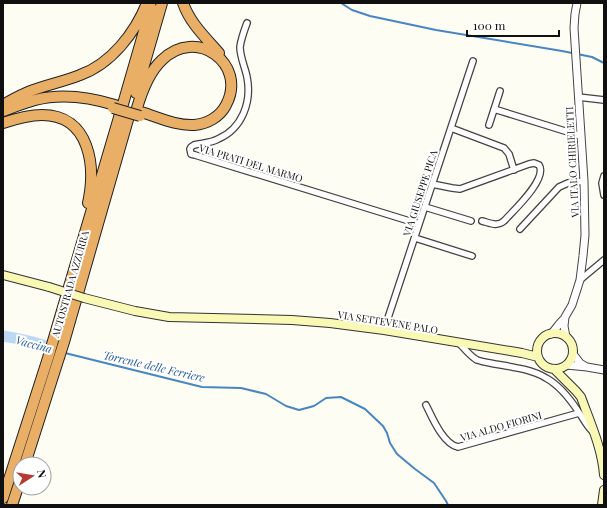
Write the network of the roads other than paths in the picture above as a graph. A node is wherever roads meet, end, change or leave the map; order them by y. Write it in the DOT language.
graph roads {
  1 [pos="147,3"];
  2 [pos="152,3"];
  3 [pos="162,3"];
  4 [pos="182,3"];
  5 [pos="577,3"];
  6 [pos="247,23"];
  7 [pos="473,61"];
  8 [pos="500,91"];
  9 [pos="578,97"];
  10 [pos="604,100"];
  11 [pos="3,105"];
  12 [pos="494,109"];
  13 [pos="129,111"];
  14 [pos="3,112"];
  15 [pos="3,116"];
  16 [pos="3,124"];
  17 [pos="489,125"];
  18 [pos="451,128"];
  19 [pos="581,136"];
  20 [pos="514,170"];
  21 [pos="604,176"];
  22 [pos="584,181"];
  23 [pos="432,184"];
  24 [pos="604,195"];
  25 [pos="425,207"];
  26 [pos="471,221"];
  27 [pos="482,221"];
  28 [pos="419,224"];
  29 [pos="520,229"];
  30 [pos="415,238"];
  31 [pos="472,256"];
  32 [pos="604,260"];
  33 [pos="3,275"];
  34 [pos="71,280"];
  35 [pos="580,280"];
  36 [pos="565,317"];
  37 [pos="384,330"];
  38 [pos="551,334"];
  39 [pos="566,337"];
  40 [pos="459,343"];
  41 [pos="537,347"];
  42 [pos="522,353"];
  43 [pos="573,354"];
  44 [pos="538,357"];
  45 [pos="53,360"];
  46 [pos="566,366"];
  47 [pos="587,367"];
  48 [pos="554,370"];
  49 [pos="604,370"];
  50 [pos="565,380"];
  51 [pos="426,405"];
  52 [pos="579,413"];
  53 [pos="595,434"];
  54 [pos="27,456"];
  55 [pos="604,475"];
  56 [pos="604,490"];
  57 [pos="3,498"];
  58 [pos="602,505"];
  1 -- 11 [label="highway"];
  2 -- 13 [label="highway, AUTOSTRADA AZZURRA"];
  3 -- 13 [label="highway, AUTOSTRADA AZZURRA"];
  4 -- 13 [label="highway"];
  5 -- 9 [label="street, VIA ITALO CHIRIELETTI"];
  6 -- 28 [label="street, VIA PRATI DEL MARMO"];
  7 -- 18 [label="street, VIA GIUSEPPE PICA"];
  8 -- 12 [label="street"];
  9 -- 10 [label="street"];
  9 -- 19 [label="street, VIA ITALO CHIRIELETTI"];
  12 -- 17 [label="street"];
  12 -- 19 [label="street"];
  13 -- 13 [label="highway"];
  13 -- 14 [label="highway"];
  13 -- 15 [label="highway"];
  13 -- 34 [label="highway, AUTOSTRADA AZZURRA"];
  13 -- 45 [label="highway, AUTOSTRADA AZZURRA"];
  16 -- 34 [label="highway"];
  18 -- 20 [label="street"];
  18 -- 23 [label="street, VIA GIUSEPPE PICA"];
  19 -- 22 [label="street, VIA ITALO CHIRIELETTI"];
  20 -- 23 [label="street"];
  20 -- 27 [label="street"];
  21 -- 24 [label="street"];
  22 -- 29 [label="street"];
  22 -- 35 [label="street, VIA ITALO CHIRIELETTI"];
  23 -- 25 [label="street, VIA GIUSEPPE PICA"];
  25 -- 26 [label="street"];
  25 -- 28 [label="street, VIA GIUSEPPE PICA"];
  28 -- 30 [label="street, VIA GIUSEPPE PICA"];
  30 -- 31 [label="street"];
  30 -- 37 [label="street, VIA GIUSEPPE PICA"];
  32 -- 35 [label="street"];
  33 -- 37 [label="main road, VIA SETTEVENE PALO, bridge"];
  34 -- 45 [label="highway, AUTOSTRADA AZZURRA"];
  35 -- 36 [label="street, VIA ITALO CHIRIELETTI"];
  36 -- 38 [label="street, VIA ITALO CHIRIELETTI"];
  36 -- 39 [label="street"];
  37 -- 40 [label="main road, VIA SETTEVENE PALO"];
  38 -- 39 [label="main road"];
  38 -- 41 [label="main road"];
  39 -- 43 [label="main road"];
  40 -- 42 [label="main road, VIA SETTEVENE PALO"];
  40 -- 52 [label="street"];
  41 -- 42 [label="main road"];
  41 -- 44 [label="main road"];
  42 -- 44 [label="main road, VIA SETTEVENE PALO"];
  43 -- 46 [label="main road"];
  43 -- 47 [label="street"];
  44 -- 48 [label="main road"];
  45 -- 54 [label="highway, AUTOSTRADA AZZURRA"];
  45 -- 57 [label="highway, AUTOSTRADA AZZURRA"];
  46 -- 47 [label="street"];
  46 -- 48 [label="main road"];
  46 -- 50 [label="main road"];
  47 -- 49 [label="street"];
  48 -- 50 [label="main road"];
  50 -- 53 [label="main road"];
  51 -- 52 [label="street, VIA ALDO FIORINI"];
  52 -- 53 [label="street"];
  53 -- 55 [label="main road"];
  56 -- 58 [label="main road"];
}
